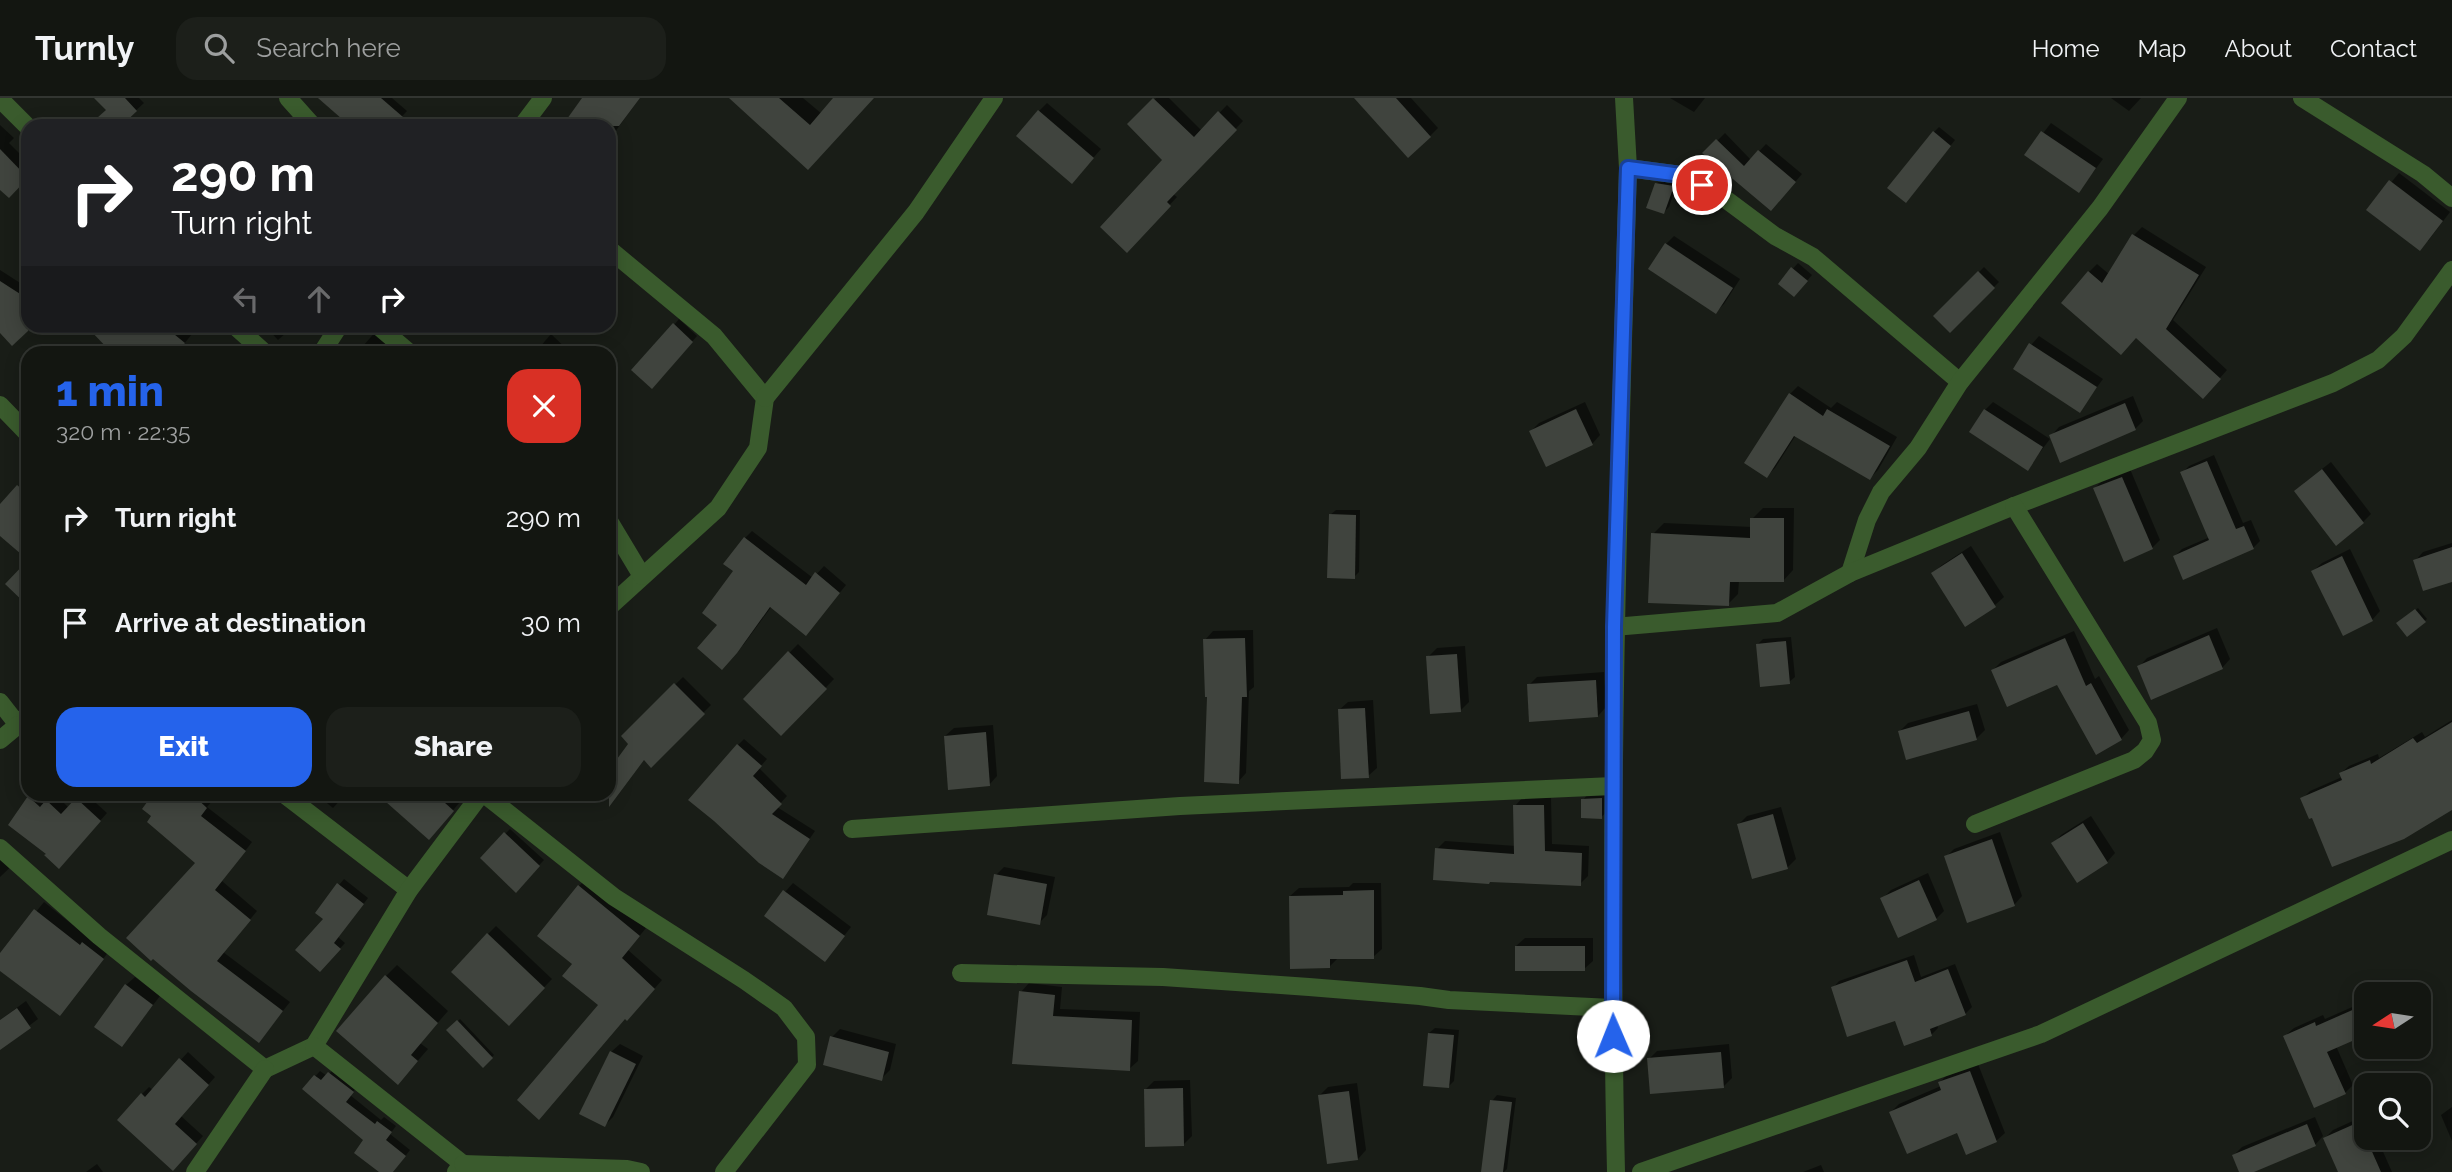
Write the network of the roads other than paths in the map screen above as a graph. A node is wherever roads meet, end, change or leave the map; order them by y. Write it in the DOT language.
graph roads {
  1 [pos="288,98"];
  2 [pos="543,98"];
  3 [pos="994,98"];
  4 [pos="1624,98"];
  5 [pos="2178,98"];
  6 [pos="2302,98"];
  7 [pos="0,99"];
  8 [pos="307,119"];
  9 [pos="527,119"];
  10 [pos="21,120"];
  11 [pos="1628,168"];
  12 [pos="2452,198"];
  13 [pos="616,255"];
  14 [pos="2452,270"];
  15 [pos="243,333"];
  16 [pos="386,333"];
  17 [pos="257,346"];
  18 [pos="402,346"];
  19 [pos="1960,382"];
  20 [pos="765,398"];
  21 [pos="0,405"];
  22 [pos="21,427"];
  23 [pos="2014,506"];
  24 [pos="616,533"];
  25 [pos="1850,573"];
  26 [pos="642,576"];
  27 [pos="616,600"];
  28 [pos="1614,627"];
  29 [pos="0,702"];
  30 [pos="21,718"];
  31 [pos="21,721"];
  32 [pos="0,740"];
  33 [pos="1613,786"];
  34 [pos="293,801"];
  35 [pos="478,801"];
  36 [pos="492,801"];
  37 [pos="1975,824"];
  38 [pos="852,829"];
  39 [pos="2452,840"];
  40 [pos="0,848"];
  41 [pos="409,890"];
  42 [pos="961,973"];
  43 [pos="1612,1008"];
  44 [pos="314,1046"];
  45 [pos="265,1069"];
  46 [pos="460,1168"];
  47 [pos="195,1172"];
  48 [pos="640,1172"];
  49 [pos="723,1172"];
  50 [pos="1616,1172"];
  51 [pos="1642,1172"];
  1 -- 8 [label="street"];
  2 -- 9 [label="street"];
  3 -- 20 [label="street"];
  4 -- 11 [label="street"];
  5 -- 19 [label="street"];
  6 -- 12 [label="street"];
  7 -- 10 [label="street"];
  11 -- 19 [label="street"];
  11 -- 28 [label="street"];
  13 -- 20 [label="street"];
  14 -- 23 [label="street"];
  15 -- 17 [label="street"];
  16 -- 18 [label="street"];
  19 -- 25 [label="street"];
  20 -- 26 [label="street"];
  21 -- 22 [label="street"];
  23 -- 25 [label="street"];
  23 -- 37 [label="street"];
  24 -- 26 [label="street"];
  25 -- 28 [label="street"];
  26 -- 27 [label="street"];
  28 -- 33 [label="street"];
  29 -- 30 [label="street"];
  31 -- 32 [label="street"];
  33 -- 38 [label="street"];
  33 -- 43 [label="street"];
  34 -- 41 [label="street"];
  35 -- 41 [label="street"];
  36 -- 49 [label="street"];
  39 -- 51 [label="street"];
  40 -- 45 [label="street"];
  41 -- 44 [label="street"];
  42 -- 43 [label="street"];
  43 -- 50 [label="street"];
  44 -- 45 [label="street"];
  44 -- 46 [label="street"];
  45 -- 47 [label="street"];
  46 -- 48 [label="street"];
}
